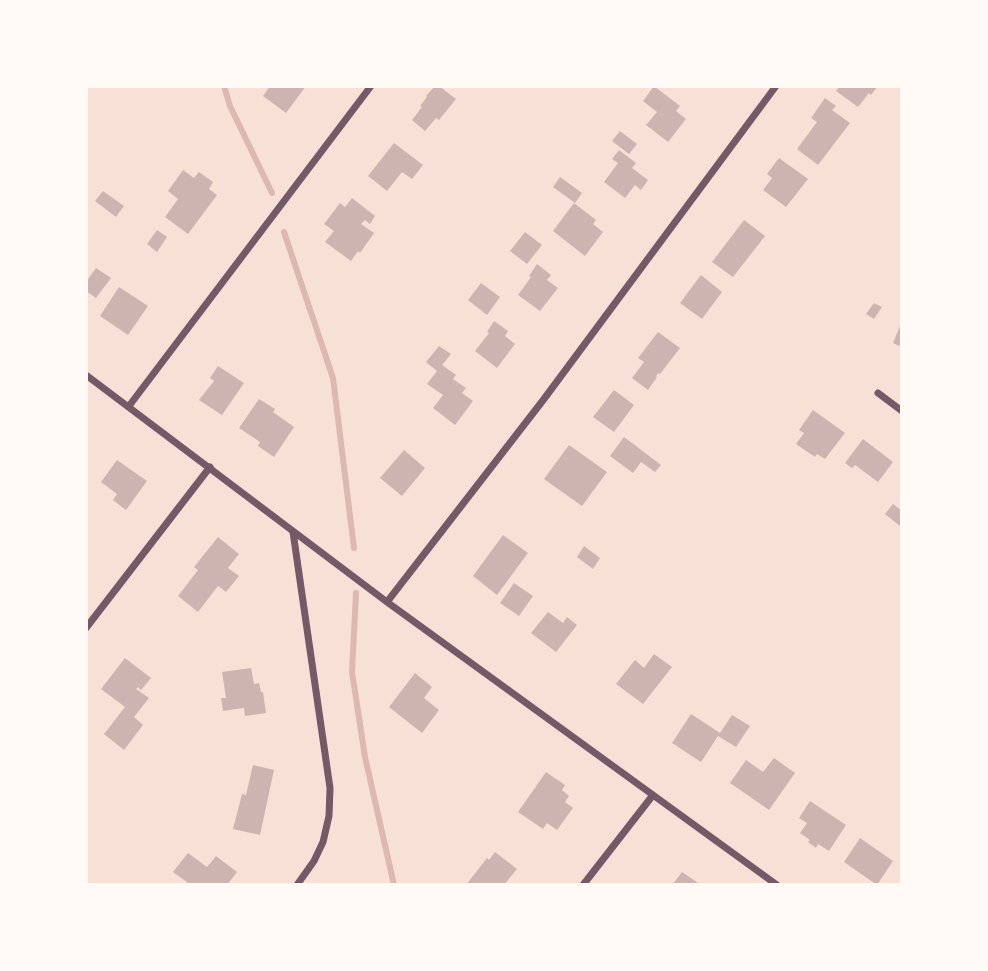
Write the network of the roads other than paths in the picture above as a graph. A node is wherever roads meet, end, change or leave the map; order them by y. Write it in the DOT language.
graph roads {
  1 [pos="370,86"];
  2 [pos="776,86"];
  3 [pos="86,375"];
  4 [pos="878,393"];
  5 [pos="129,407"];
  6 [pos="902,411"];
  7 [pos="209,467"];
  8 [pos="293,532"];
  9 [pos="387,602"];
  10 [pos="86,628"];
  11 [pos="653,795"];
  12 [pos="297,885"];
  13 [pos="583,885"];
  14 [pos="777,885"];
  1 -- 5 [label="street"];
  2 -- 9 [label="street"];
  3 -- 5 [label="street"];
  4 -- 6 [label="street"];
  5 -- 7 [label="street"];
  7 -- 8 [label="street"];
  7 -- 10 [label="street"];
  8 -- 9 [label="street"];
  8 -- 12 [label="street"];
  9 -- 11 [label="street"];
  11 -- 13 [label="street"];
  11 -- 14 [label="street"];
}
